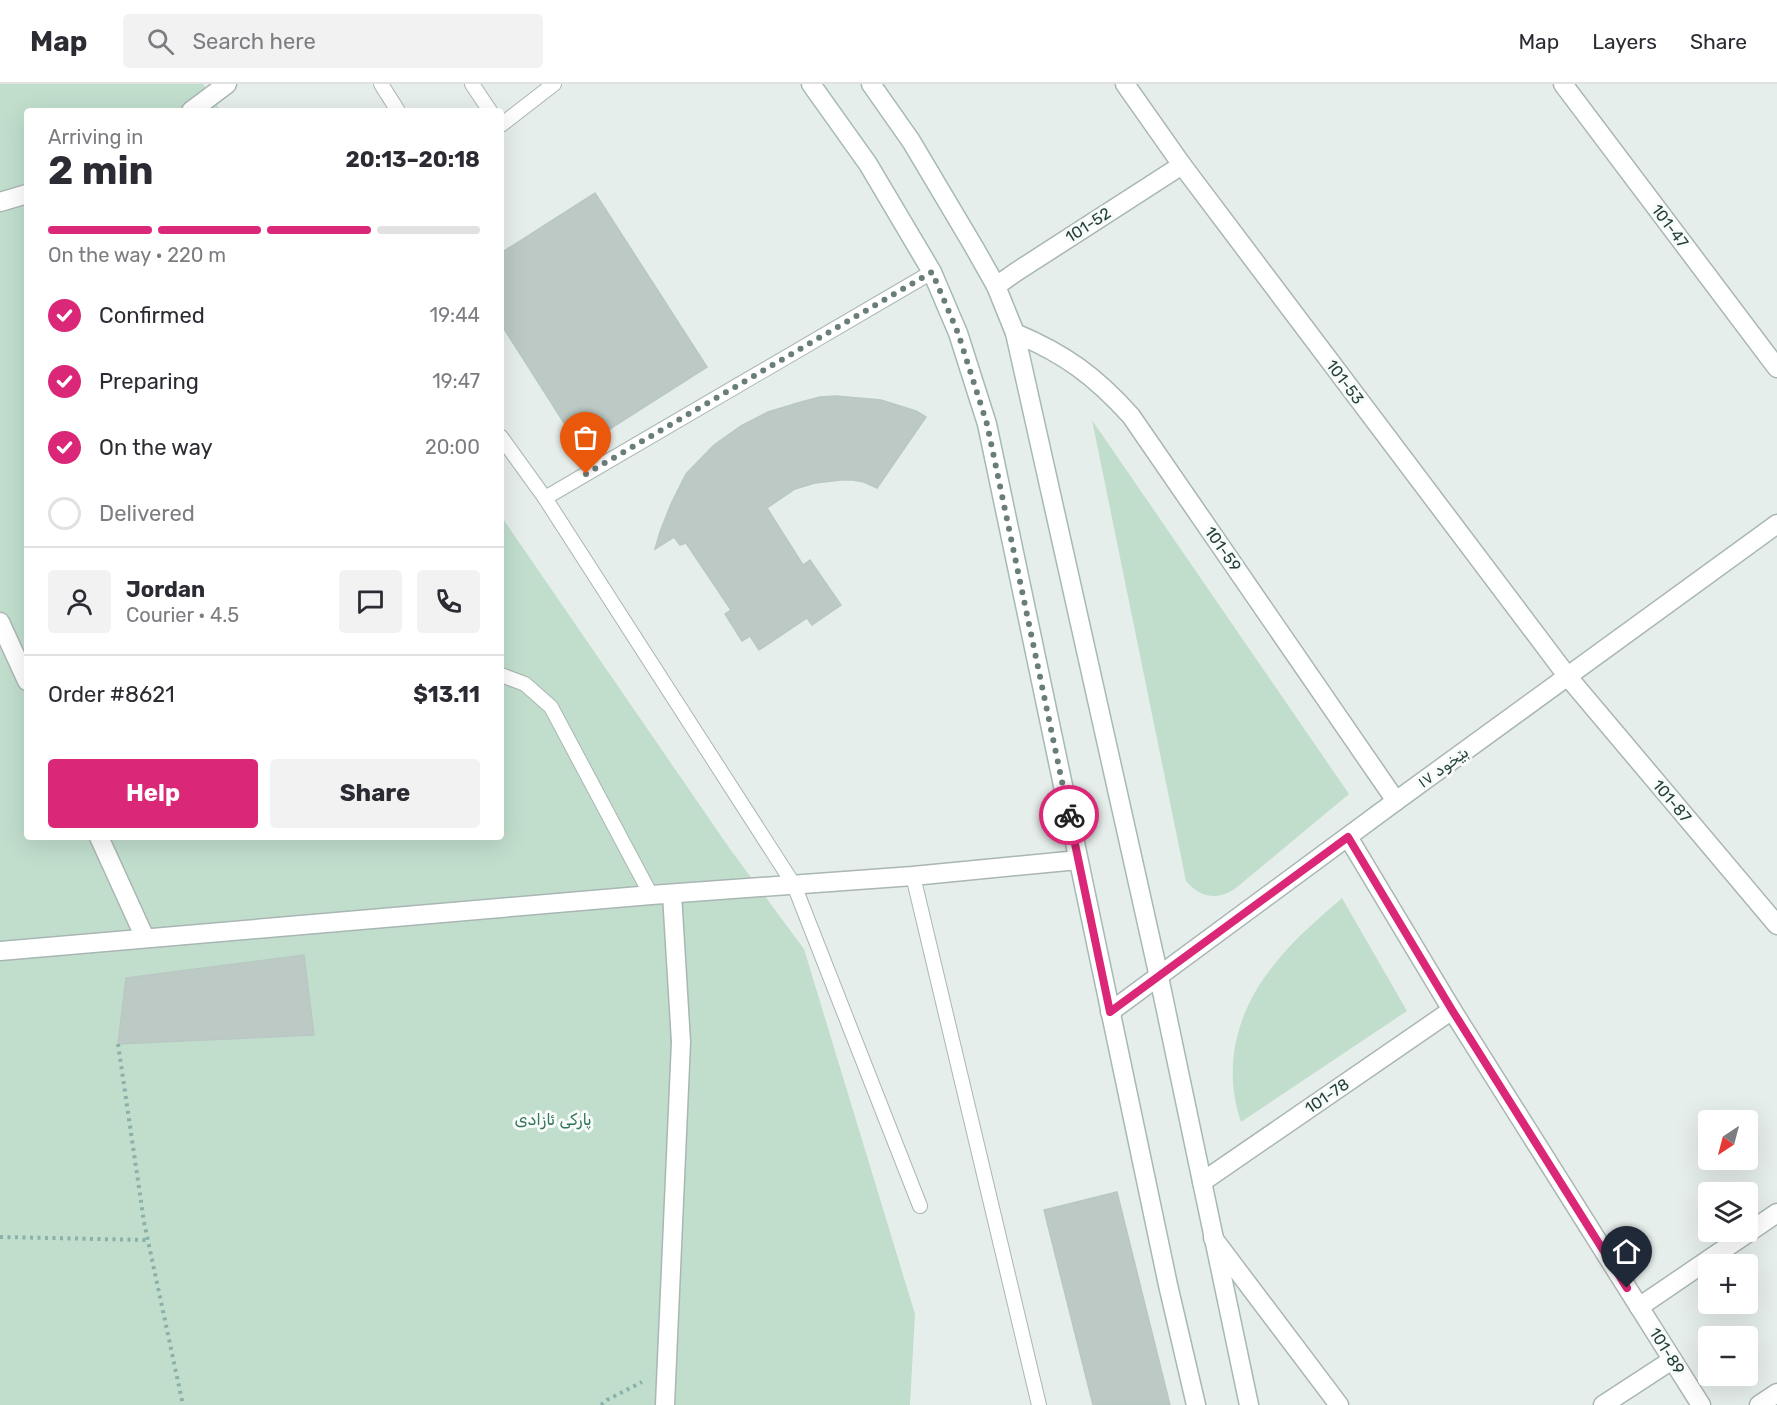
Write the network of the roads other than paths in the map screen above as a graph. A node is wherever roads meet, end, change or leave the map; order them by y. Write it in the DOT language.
graph roads {
  1 [pos="227,84"];
  2 [pos="381,84"];
  3 [pos="472,84"];
  4 [pos="554,84"];
  5 [pos="811,84"];
  6 [pos="872,84"];
  7 [pos="1125,84"];
  8 [pos="1563,84"];
  9 [pos="195,108"];
  10 [pos="396,108"];
  11 [pos="487,108"];
  12 [pos="504,123"];
  13 [pos="1182,165"];
  14 [pos="24,195"];
  15 [pos="0,202"];
  16 [pos="932,272"];
  17 [pos="996,286"];
  18 [pos="1016,333"];
  19 [pos="1777,368"];
  20 [pos="504,441"];
  21 [pos="546,498"];
  22 [pos="1777,524"];
  23 [pos="0,622"];
  24 [pos="24,674"];
  25 [pos="504,676"];
  26 [pos="1568,677"];
  27 [pos="1396,801"];
  28 [pos="1348,837"];
  29 [pos="100,840"];
  30 [pos="1078,860"];
  31 [pos="913,876"];
  32 [pos="794,885"];
  33 [pos="672,894"];
  34 [pos="651,895"];
  35 [pos="1777,926"];
  36 [pos="145,938"];
  37 [pos="0,951"];
  38 [pos="1159,977"];
  39 [pos="1452,1010"];
  40 [pos="1110,1012"];
  41 [pos="1202,1182"];
  42 [pos="920,1206"];
  43 [pos="1777,1213"];
  44 [pos="1213,1238"];
  45 [pos="1639,1307"];
  46 [pos="1672,1359"];
  47 [pos="1777,1393"];
  48 [pos="665,1405"];
  49 [pos="1039,1405"];
  50 [pos="1196,1405"];
  51 [pos="1249,1405"];
  52 [pos="1339,1405"];
  53 [pos="1603,1405"];
  54 [pos="1701,1405"];
  55 [pos="1759,1405"];
  1 -- 9 [label="street"];
  2 -- 10 [label="lane"];
  3 -- 11 [label="lane"];
  4 -- 12 [label="lane"];
  5 -- 16 [label="street"];
  6 -- 17 [label="street"];
  7 -- 13 [label="street, 101-53"];
  8 -- 19 [label="street, 101-47"];
  13 -- 17 [label="street, 101-52"];
  13 -- 26 [label="street, 101-53"];
  14 -- 15 [label="street"];
  16 -- 21 [label="lane"];
  16 -- 30 [label="street"];
  17 -- 18 [label="street"];
  18 -- 27 [label="street, 101-59"];
  18 -- 38 [label="street"];
  20 -- 21 [label="lane"];
  21 -- 32 [label="lane"];
  22 -- 26 [label="street, بێخود ١٧"];
  23 -- 24 [label="street"];
  25 -- 34 [label="lane"];
  26 -- 27 [label="street, بێخود ١٧"];
  26 -- 35 [label="street, 101-87"];
  27 -- 28 [label="street, بێخود ١٧"];
  28 -- 38 [label="street, بێخود ١٧"];
  28 -- 39 [label="street, 101-89"];
  29 -- 36 [label="street"];
  30 -- 31 [label="street"];
  30 -- 40 [label="street"];
  31 -- 32 [label="street"];
  31 -- 49 [label="lane"];
  32 -- 33 [label="street"];
  32 -- 42 [label="lane"];
  33 -- 34 [label="street"];
  33 -- 48 [label="street"];
  34 -- 36 [label="street"];
  36 -- 37 [label="street"];
  38 -- 40 [label="street, بێخود ١٧"];
  38 -- 41 [label="street"];
  39 -- 41 [label="street, 101-78"];
  39 -- 45 [label="street, 101-89"];
  40 -- 50 [label="street"];
  41 -- 44 [label="street"];
  43 -- 45 [label="street"];
  44 -- 51 [label="street"];
  44 -- 52 [label="street"];
  45 -- 46 [label="street, 101-89"];
  46 -- 53 [label="street"];
  46 -- 54 [label="street, 101-89"];
  47 -- 55 [label="street"];
}
